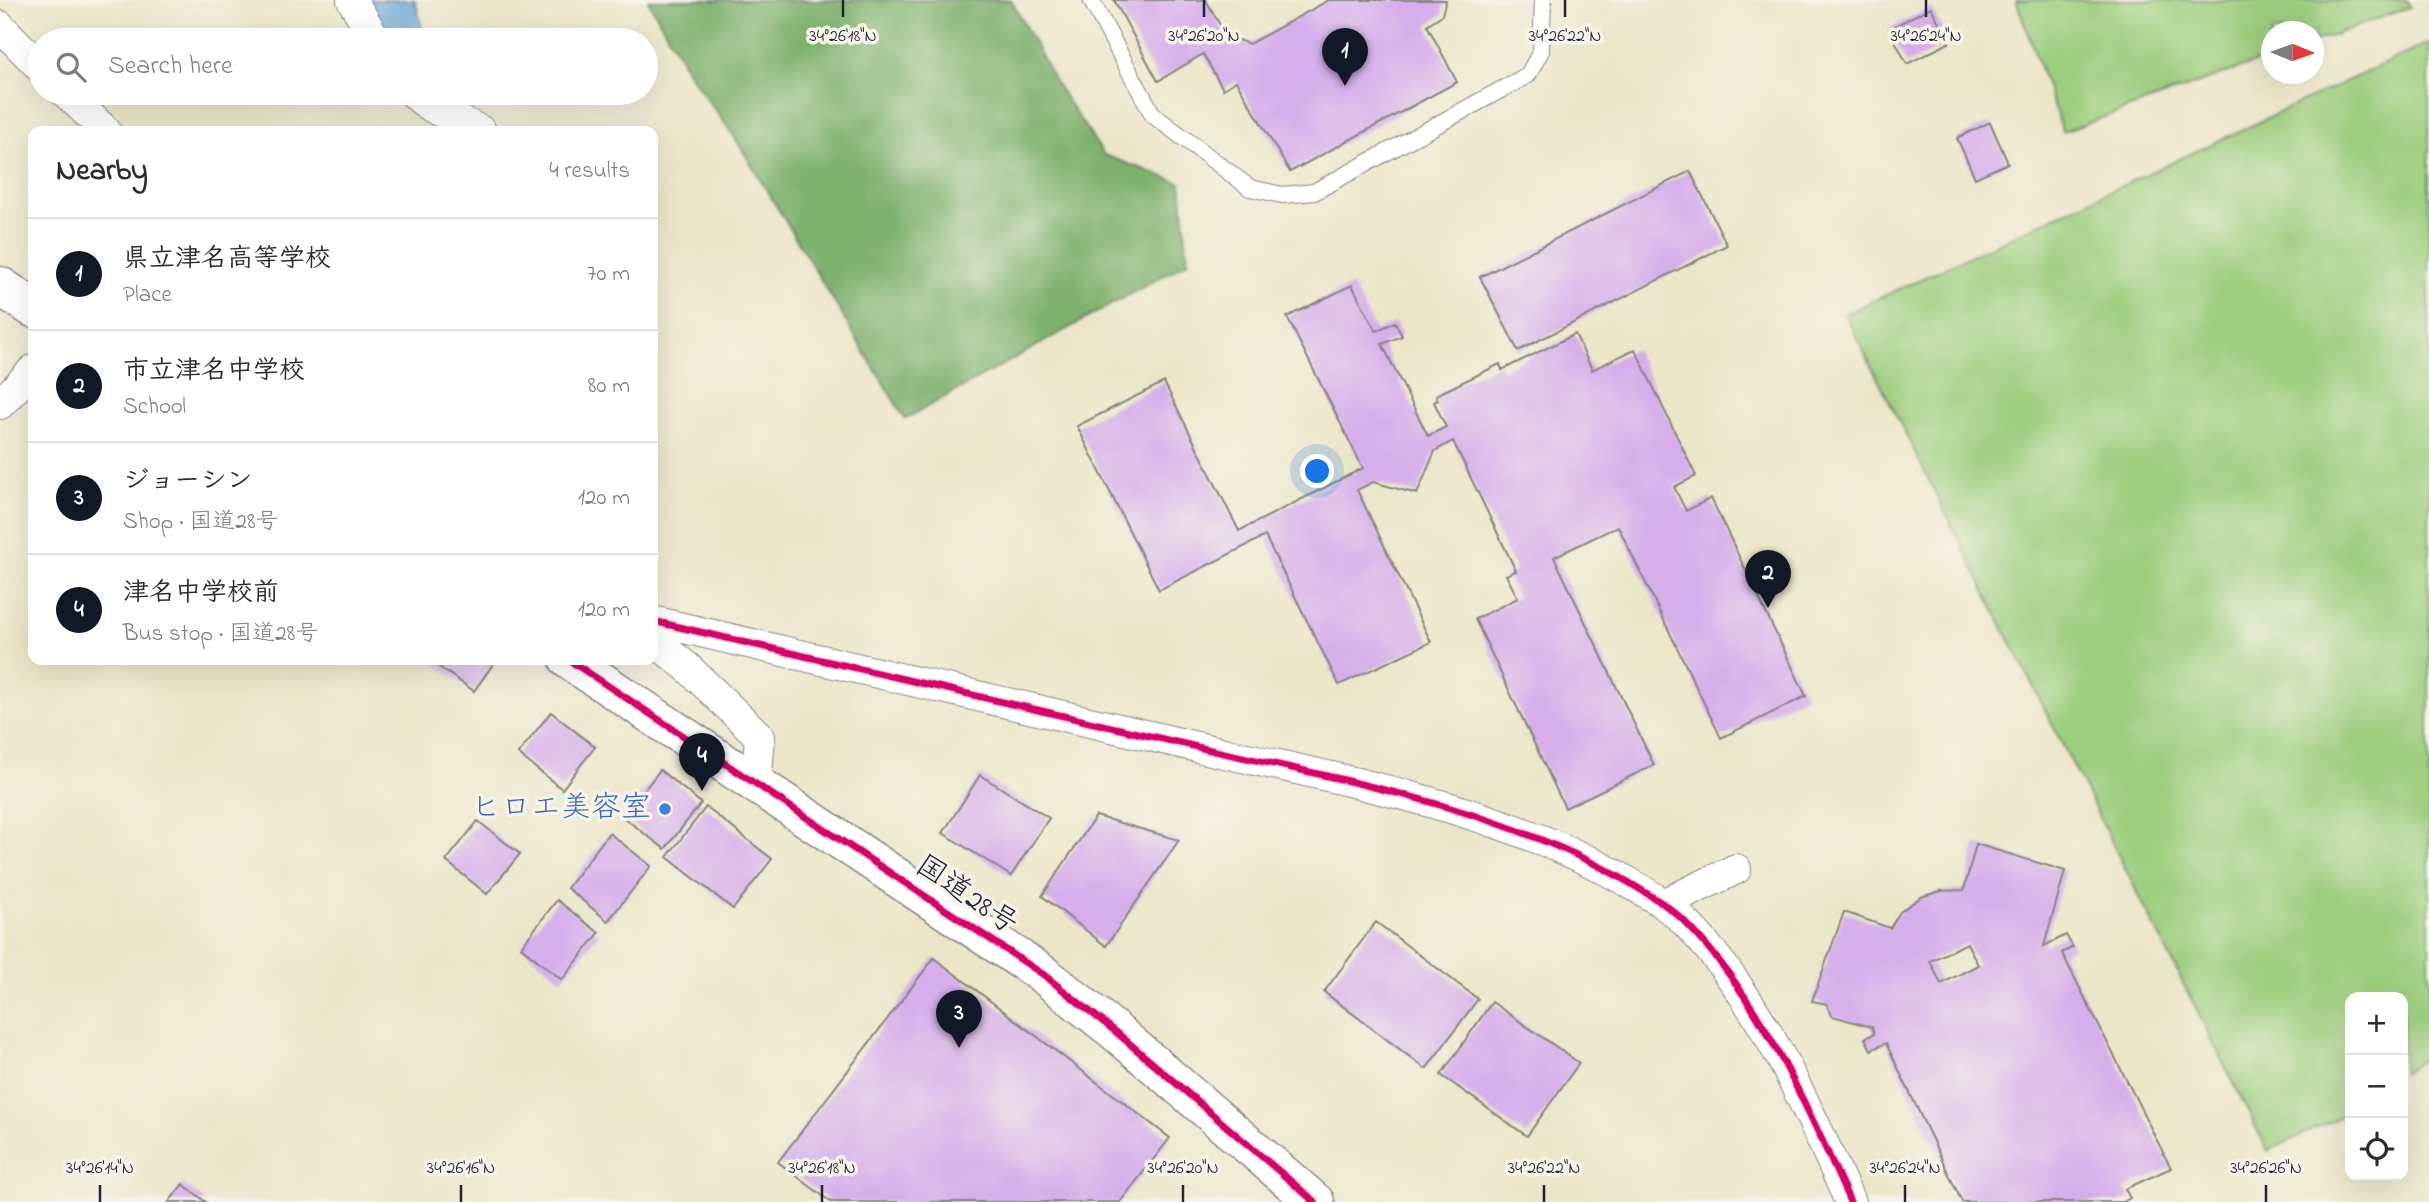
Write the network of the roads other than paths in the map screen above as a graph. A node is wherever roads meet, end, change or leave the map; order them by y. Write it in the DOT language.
graph roads {
  1 [pos="352,0"];
  2 [pos="1091,0"];
  3 [pos="1543,0"];
  4 [pos="0,26"];
  5 [pos="369,28"];
  6 [pos="28,55"];
  7 [pos="79,105"];
  8 [pos="427,105"];
  9 [pos="101,126"];
  10 [pos="473,126"];
  11 [pos="0,286"];
  12 [pos="28,305"];
  13 [pos="28,374"];
  14 [pos="0,404"];
  15 [pos="658,622"];
  16 [pos="658,644"];
  17 [pos="576,665"];
  18 [pos="755,784"];
  19 [pos="1736,869"];
  20 [pos="1664,904"];
  21 [pos="1315,1202"];
  22 [pos="1850,1202"];
  1 -- 5 [label="street"];
  2 -- 3 [label="lane"];
  4 -- 6 [label="street"];
  7 -- 9 [label="street"];
  8 -- 10 [label="street"];
  11 -- 12 [label="highway"];
  13 -- 14 [label="street"];
  15 -- 20 [label="street"];
  16 -- 18 [label="street"];
  17 -- 18 [label="highway, 国道28号"];
  18 -- 21 [label="highway, 国道28号"];
  19 -- 20 [label="street"];
  20 -- 22 [label="street"];
}
